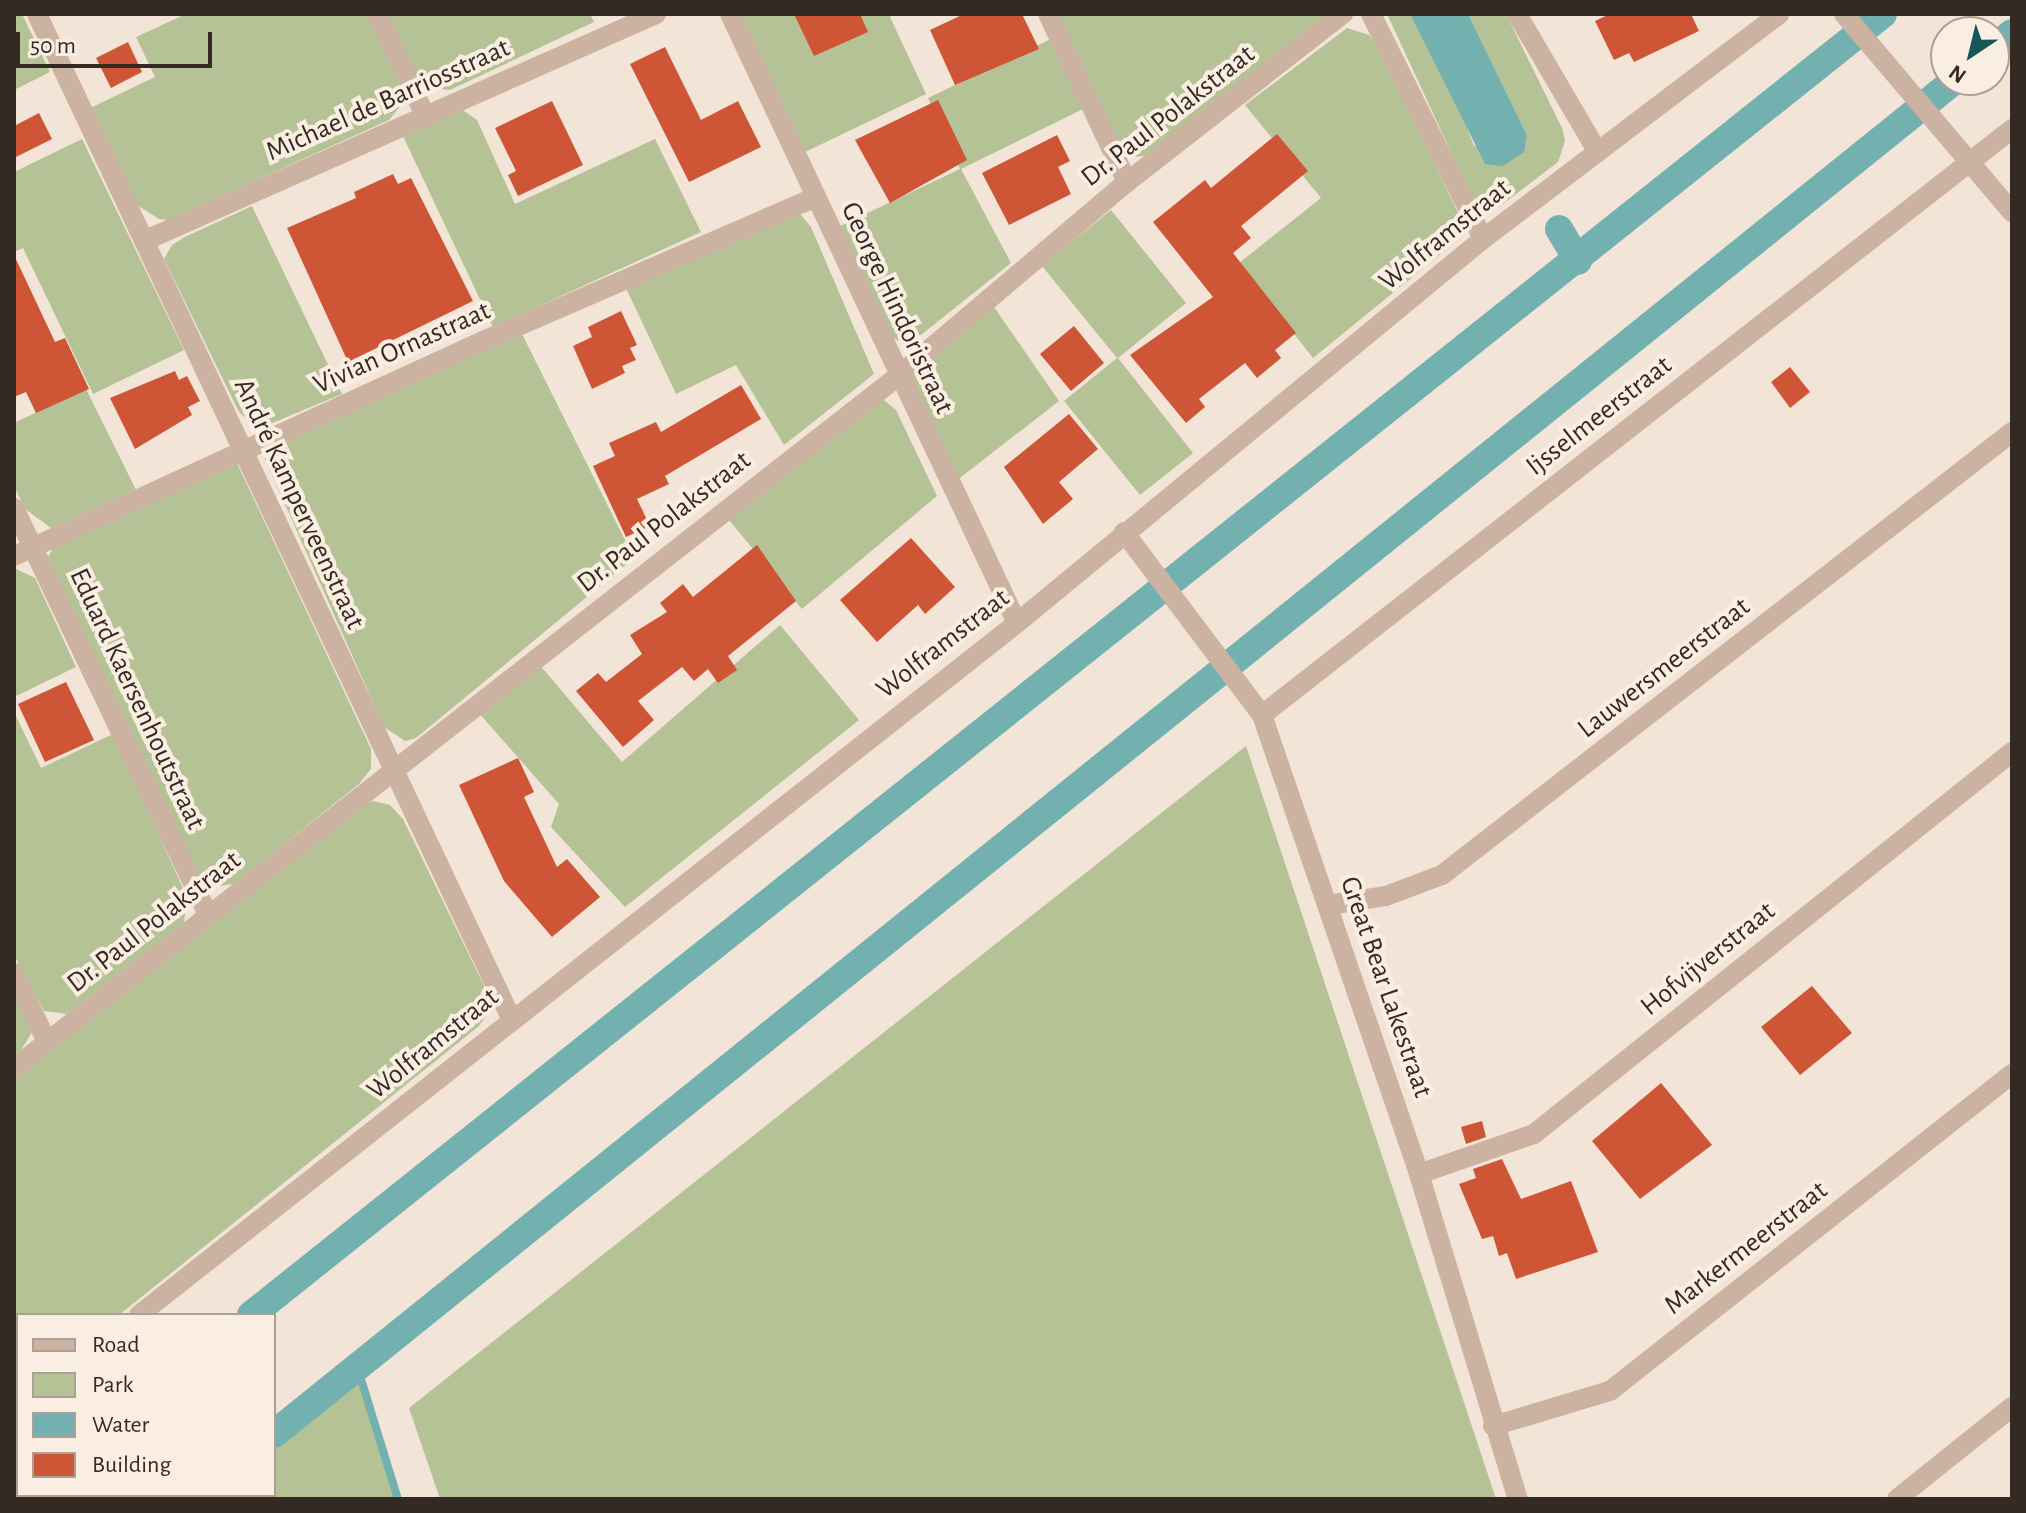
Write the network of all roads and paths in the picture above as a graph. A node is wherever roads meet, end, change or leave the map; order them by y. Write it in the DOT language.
graph roads {
  1 [pos="37,14"];
  2 [pos="377,14"];
  3 [pos="656,14"];
  4 [pos="730,14"];
  5 [pos="1048,14"];
  6 [pos="1343,14"];
  7 [pos="1371,14"];
  8 [pos="1517,14"];
  9 [pos="1779,14"];
  10 [pos="1844,14"];
  11 [pos="424,113"];
  12 [pos="2012,129"];
  13 [pos="1597,151"];
  14 [pos="1971,162"];
  15 [pos="1127,182"];
  16 [pos="816,197"];
  17 [pos="2012,212"];
  18 [pos="1483,239"];
  19 [pos="144,241"];
  20 [pos="897,377"];
  21 [pos="2012,432"];
  22 [pos="244,450"];
  23 [pos="14,508"];
  24 [pos="1124,532"];
  25 [pos="33,547"];
  26 [pos="14,556"];
  27 [pos="1017,623"];
  28 [pos="1262,715"];
  29 [pos="2012,752"];
  30 [pos="390,769"];
  31 [pos="1329,905"];
  32 [pos="208,915"];
  33 [pos="14,973"];
  34 [pos="511,1018"];
  35 [pos="47,1042"];
  36 [pos="14,1068"];
  37 [pos="2012,1074"];
  38 [pos="1419,1174"];
  39 [pos="142,1313"];
  40 [pos="2012,1407"];
  41 [pos="1493,1426"];
  42 [pos="1518,1499"];
  43 [pos="1897,1499"];
  1 -- 19 [label="street, André Kamperveenstraat"];
  2 -- 11 [label="street"];
  3 -- 11 [label="street, Michael de Barriosstraat"];
  4 -- 16 [label="street, George Hindoristraat"];
  5 -- 15 [label="street"];
  6 -- 15 [label="street, Dr. Paul Polakstraat"];
  7 -- 18 [label="street"];
  8 -- 13 [label="street"];
  9 -- 13 [label="street, Wolframstraat"];
  10 -- 14 [label="street"];
  11 -- 19 [label="street, Michael de Barriosstraat"];
  12 -- 14 [label="street, Ijsselmeerstraat"];
  13 -- 18 [label="street, Wolframstraat"];
  14 -- 17 [label="street"];
  14 -- 28 [label="street, Ijsselmeerstraat"];
  15 -- 20 [label="street, Dr. Paul Polakstraat"];
  16 -- 20 [label="street, George Hindoristraat"];
  16 -- 22 [label="street, Vivian Ornastraat"];
  18 -- 24 [label="street, Wolframstraat"];
  19 -- 22 [label="street, André Kamperveenstraat"];
  20 -- 27 [label="street, George Hindoristraat"];
  20 -- 30 [label="street, Dr. Paul Polakstraat"];
  21 -- 31 [label="street, Lauwersmeerstraat"];
  22 -- 25 [label="street, Vivian Ornastraat"];
  22 -- 30 [label="street, André Kamperveenstraat"];
  23 -- 25 [label="street, Eduard Kaersenhoutstraat"];
  24 -- 27 [label="street, Wolframstraat"];
  24 -- 28 [label="street, Great Bear Lakestraat"];
  25 -- 26 [label="street, Vivian Ornastraat"];
  25 -- 32 [label="street, Eduard Kaersenhoutstraat"];
  27 -- 34 [label="street, Wolframstraat"];
  28 -- 31 [label="street, Great Bear Lakestraat"];
  29 -- 38 [label="street, Hofvijverstraat"];
  30 -- 32 [label="street, Dr. Paul Polakstraat"];
  30 -- 34 [label="street, André Kamperveenstraat"];
  31 -- 38 [label="street, Great Bear Lakestraat"];
  32 -- 35 [label="street, Dr. Paul Polakstraat"];
  33 -- 35 [label="street"];
  34 -- 39 [label="street, Wolframstraat"];
  35 -- 36 [label="street, Dr. Paul Polakstraat"];
  37 -- 41 [label="street, Markermeerstraat"];
  38 -- 41 [label="street, Great Bear Lakestraat"];
  40 -- 43 [label="street"];
  41 -- 42 [label="street, Great Bear Lakestraat"];
}
